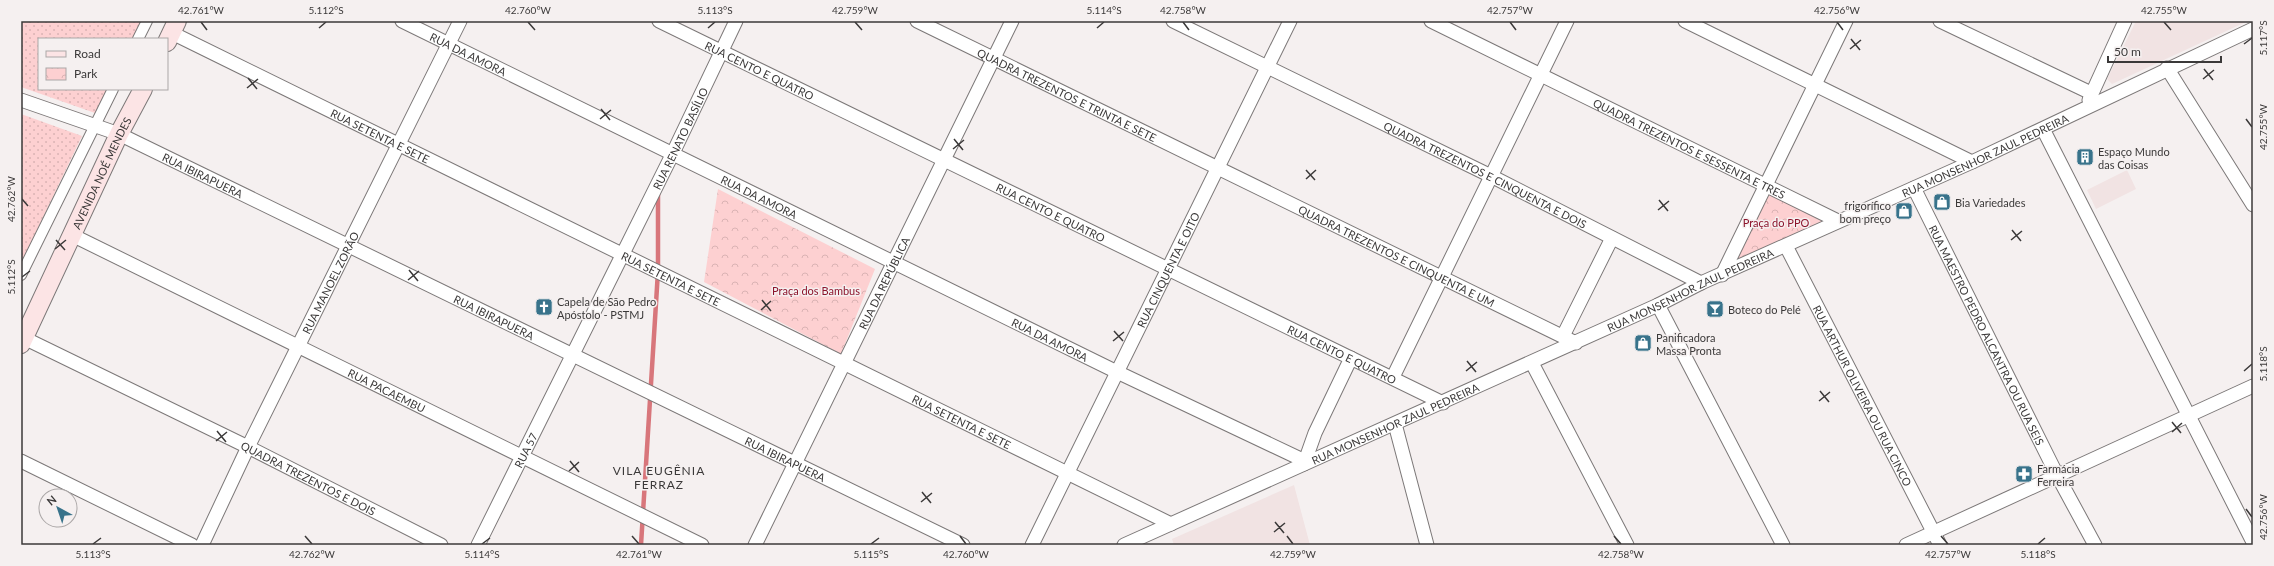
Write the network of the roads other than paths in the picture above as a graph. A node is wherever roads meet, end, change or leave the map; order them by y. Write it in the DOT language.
graph roads {
  1 [pos="147,21"];
  2 [pos="402,21"];
  3 [pos="460,21"];
  4 [pos="659,21"];
  5 [pos="736,21"];
  6 [pos="917,21"];
  7 [pos="1012,21"];
  8 [pos="1172,21"];
  9 [pos="1290,21"];
  10 [pos="1431,21"];
  11 [pos="1567,21"];
  12 [pos="1685,21"];
  13 [pos="1846,21"];
  14 [pos="1940,21"];
  15 [pos="2125,21"];
  16 [pos="2253,29"];
  17 [pos="172,32"];
  18 [pos="138,38"];
  19 [pos="449,44"];
  20 [pos="721,52"];
  21 [pos="993,59"];
  22 [pos="1268,68"];
  23 [pos="2167,68"];
  24 [pos="1541,74"];
  25 [pos="1815,85"];
  26 [pos="112,90"];
  27 [pos="141,90"];
  28 [pos="2091,93"];
  29 [pos="21,100"];
  30 [pos="2088,106"];
  31 [pos="95,125"];
  32 [pos="2043,129"];
  33 [pos="119,134"];
  34 [pos="398,144"];
  35 [pos="673,153"];
  36 [pos="944,160"];
  37 [pos="1972,162"];
  38 [pos="1217,168"];
  39 [pos="1491,176"];
  40 [pos="1764,186"];
  41 [pos="1914,188"];
  42 [pos="2253,205"];
  43 [pos="1838,222"];
  44 [pos="72,235"];
  45 [pos="1612,238"];
  46 [pos="349,246"];
  47 [pos="1786,246"];
  48 [pos="622,254"];
  49 [pos="894,262"];
  50 [pos="1167,270"];
  51 [pos="21,275"];
  52 [pos="1722,275"];
  53 [pos="1442,279"];
  54 [pos="1701,283"];
  55 [pos="1658,305"];
  56 [pos="1563,336"];
  57 [pos="23,341"];
  58 [pos="1576,343"];
  59 [pos="298,346"];
  60 [pos="572,355"];
  61 [pos="1351,358"];
  62 [pos="844,362"];
  63 [pos="1532,363"];
  64 [pos="1117,372"];
  65 [pos="1393,377"];
  66 [pos="2253,386"];
  67 [pos="1443,403"];
  68 [pos="2188,416"];
  69 [pos="1395,424"];
  70 [pos="248,447"];
  71 [pos="522,456"];
  72 [pos="21,461"];
  73 [pos="1304,462"];
  74 [pos="795,464"];
  75 [pos="1068,472"];
  76 [pos="2057,476"];
  77 [pos="1171,524"];
  78 [pos="1934,532"];
  79 [pos="2253,542"];
  80 [pos="192,545"];
  81 [pos="202,545"];
  82 [pos="441,545"];
  83 [pos="478,545"];
  84 [pos="702,545"];
  85 [pos="755,545"];
  86 [pos="963,545"];
  87 [pos="1032,545"];
  88 [pos="1124,545"];
  89 [pos="1427,545"];
  90 [pos="1627,545"];
  91 [pos="1783,545"];
  92 [pos="1906,545"];
  93 [pos="1940,545"];
  94 [pos="2095,545"];
  1 -- 18 [label="street"];
  2 -- 19 [label="street, RUA DA AMORA"];
  3 -- 19 [label="street, RUA MANOEL ZORÃO"];
  4 -- 20 [label="street, RUA CENTO E QUATRO"];
  5 -- 20 [label="street, RUA RENATO BASÍLIO"];
  6 -- 21 [label="street, QUADRA TREZENTOS E TRINTA E SETE"];
  7 -- 21 [label="street, RUA DA REPÚBLICA"];
  8 -- 22 [label="street, QUADRA TREZENTOS E CINQUENTA E DOIS"];
  9 -- 22 [label="street, RUA CINQUENTA E OITO"];
  10 -- 24 [label="street, QUADRA TREZENTOS E SESSENTA E TRES"];
  11 -- 24 [label="street"];
  12 -- 25 [label="street"];
  13 -- 25 [label="street"];
  14 -- 28 [label="street"];
  15 -- 28 [label="street"];
  16 -- 23 [label="street, RUA MONSENHOR ZAUL PEDREIRA"];
  17 -- 34 [label="street, RUA SETENTA E SETE"];
  19 -- 34 [label="street, RUA MANOEL ZORÃO"];
  19 -- 35 [label="street, RUA DA AMORA"];
  20 -- 35 [label="street, RUA RENATO BASÍLIO"];
  20 -- 36 [label="street, RUA CENTO E QUATRO"];
  21 -- 36 [label="street, RUA DA REPÚBLICA"];
  21 -- 38 [label="street, QUADRA TREZENTOS E TRINTA E SETE"];
  22 -- 38 [label="street, RUA CINQUENTA E OITO"];
  22 -- 39 [label="street, QUADRA TREZENTOS E CINQUENTA E DOIS"];
  23 -- 30 [label="street, RUA MONSENHOR ZAUL PEDREIRA"];
  23 -- 42 [label="street"];
  24 -- 39 [label="street"];
  24 -- 40 [label="street, QUADRA TREZENTOS E SESSENTA E TRES"];
  25 -- 37 [label="street"];
  25 -- 40 [label="street"];
  26 -- 31 [label="street"];
  27 -- 33 [label="main road, AVENIDA NOÉ MENDES"];
  28 -- 30 [label="street"];
  29 -- 31 [label="street, RUA IBIRAPUERA"];
  30 -- 32 [label="street, RUA MONSENHOR ZAUL PEDREIRA"];
  31 -- 33 [label="street, RUA IBIRAPUERA"];
  31 -- 51 [label="street"];
  32 -- 37 [label="street, RUA MONSENHOR ZAUL PEDREIRA"];
  32 -- 68 [label="street"];
  33 -- 44 [label="main road, AVENIDA NOÉ MENDES"];
  33 -- 46 [label="street, RUA IBIRAPUERA"];
  34 -- 46 [label="street, RUA MANOEL ZORÃO"];
  34 -- 48 [label="street, RUA SETENTA E SETE"];
  35 -- 48 [label="street, RUA RENATO BASÍLIO"];
  35 -- 49 [label="street, RUA DA AMORA"];
  36 -- 49 [label="street, RUA DA REPÚBLICA"];
  36 -- 50 [label="street, RUA CENTO E QUATRO"];
  37 -- 41 [label="street, RUA MONSENHOR ZAUL PEDREIRA"];
  38 -- 50 [label="street, RUA CINQUENTA E OITO"];
  38 -- 53 [label="street, QUADRA TREZENTOS E CINQUENTA E UM"];
  39 -- 45 [label="street, QUADRA TREZENTOS E CINQUENTA E DOIS"];
  39 -- 53 [label="street"];
  40 -- 43 [label="street, QUADRA TREZENTOS E SESSENTA E TRES"];
  40 -- 52 [label="street"];
  41 -- 43 [label="street, RUA MONSENHOR ZAUL PEDREIRA"];
  41 -- 76 [label="street, RUA MAESTRO PEDRO ALCANTRA OU RUA SEIS"];
  43 -- 47 [label="street, RUA MONSENHOR ZAUL PEDREIRA"];
  44 -- 57 [label="main road, AVENIDA NOÉ MENDES"];
  44 -- 59 [label="street, RUA PACAEMBU"];
  45 -- 54 [label="street, QUADRA TREZENTOS E CINQUENTA E DOIS"];
  45 -- 56 [label="street"];
  46 -- 59 [label="street, RUA MANOEL ZORÃO"];
  46 -- 60 [label="street, RUA IBIRAPUERA"];
  47 -- 52 [label="street, RUA MONSENHOR ZAUL PEDREIRA"];
  47 -- 78 [label="street, RUA ARTHUR OLIVEIRA OU RUA CINCO"];
  48 -- 60 [label="street, RUA RENATO BASÍLIO"];
  48 -- 62 [label="street, RUA SETENTA E SETE"];
  49 -- 62 [label="street, RUA DA REPÚBLICA"];
  49 -- 64 [label="street, RUA DA AMORA"];
  50 -- 61 [label="street, RUA CENTO E QUATRO"];
  50 -- 64 [label="street, RUA CINQUENTA E OITO"];
  52 -- 54 [label="street, RUA MONSENHOR ZAUL PEDREIRA"];
  53 -- 56 [label="street, QUADRA TREZENTOS E CINQUENTA E UM"];
  53 -- 65 [label="street"];
  54 -- 55 [label="street, RUA MONSENHOR ZAUL PEDREIRA"];
  55 -- 58 [label="street, RUA MONSENHOR ZAUL PEDREIRA"];
  55 -- 91 [label="street"];
  56 -- 58 [label="street, QUADRA TREZENTOS E CINQUENTA E UM"];
  57 -- 70 [label="street, QUADRA TREZENTOS E DOIS"];
  58 -- 63 [label="street, RUA MONSENHOR ZAUL PEDREIRA"];
  59 -- 70 [label="street, RUA MANOEL ZORÃO"];
  59 -- 71 [label="street, RUA PACAEMBU"];
  60 -- 71 [label="street, RUA 57"];
  60 -- 74 [label="street, RUA IBIRAPUERA"];
  61 -- 65 [label="street, RUA CENTO E QUATRO"];
  61 -- 73 [label="street"];
  62 -- 74 [label="street, RUA DA REPÚBLICA"];
  62 -- 75 [label="street, RUA SETENTA E SETE"];
  63 -- 67 [label="street, RUA MONSENHOR ZAUL PEDREIRA"];
  63 -- 90 [label="street"];
  64 -- 73 [label="street, RUA DA AMORA"];
  64 -- 75 [label="street"];
  65 -- 67 [label="street, RUA CENTO E QUATRO"];
  66 -- 68 [label="street"];
  67 -- 69 [label="street, RUA MONSENHOR ZAUL PEDREIRA"];
  68 -- 76 [label="street"];
  68 -- 79 [label="street"];
  69 -- 73 [label="street, RUA MONSENHOR ZAUL PEDREIRA"];
  69 -- 89 [label="street"];
  70 -- 81 [label="street, RUA MANOEL ZORÃO"];
  70 -- 82 [label="street, QUADRA TREZENTOS E DOIS"];
  71 -- 83 [label="street, RUA 57"];
  71 -- 84 [label="street, RUA PACAEMBU"];
  72 -- 80 [label="street"];
  73 -- 77 [label="street, RUA MONSENHOR ZAUL PEDREIRA"];
  74 -- 85 [label="street, RUA DA REPÚBLICA"];
  74 -- 86 [label="street, RUA IBIRAPUERA"];
  75 -- 77 [label="street, RUA SETENTA E SETE"];
  75 -- 87 [label="street"];
  76 -- 78 [label="street"];
  76 -- 94 [label="street, RUA MAESTRO PEDRO ALCANTRA OU RUA SEIS"];
  77 -- 88 [label="street, RUA MONSENHOR ZAUL PEDREIRA"];
  78 -- 92 [label="street"];
  78 -- 93 [label="street, RUA ARTHUR OLIVEIRA OU RUA CINCO"];
}
